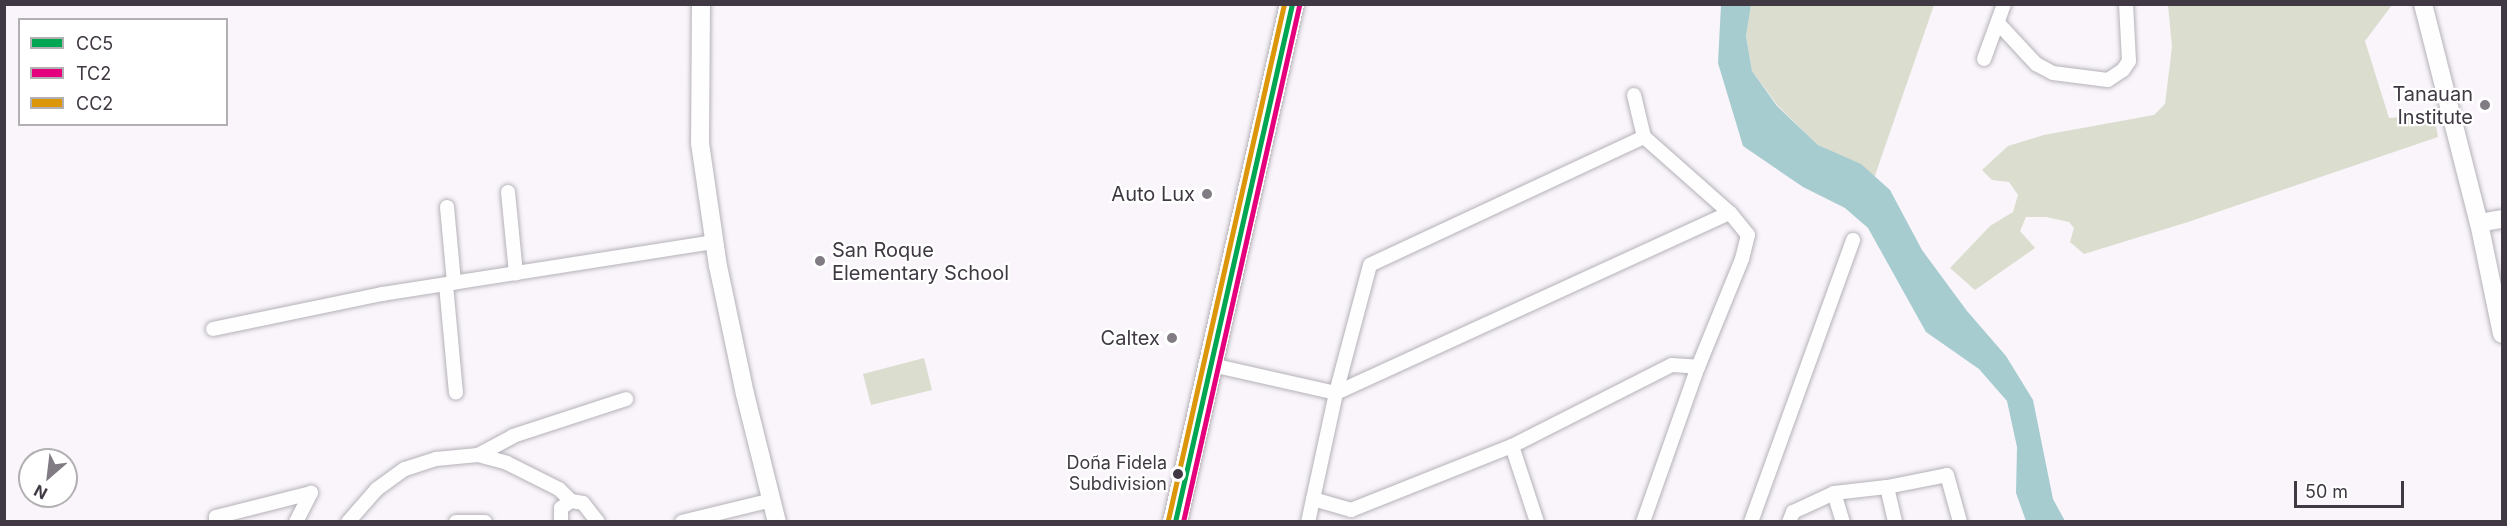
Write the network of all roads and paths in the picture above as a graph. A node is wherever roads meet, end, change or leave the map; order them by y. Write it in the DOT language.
graph roads {
  1 [pos="701,4"];
  2 [pos="1292,4"];
  3 [pos="2004,4"];
  4 [pos="2126,4"];
  5 [pos="2423,4"];
  6 [pos="1998,23"];
  7 [pos="1984,59"];
  8 [pos="1634,94"];
  9 [pos="1644,138"];
  10 [pos="508,192"];
  11 [pos="447,207"];
  12 [pos="1730,213"];
  13 [pos="2502,219"];
  14 [pos="2479,224"];
  15 [pos="1853,240"];
  16 [pos="714,242"];
  17 [pos="516,274"];
  18 [pos="450,284"];
  19 [pos="213,329"];
  20 [pos="2502,334"];
  21 [pos="1212,365"];
  22 [pos="1698,367"];
  23 [pos="456,393"];
  24 [pos="1336,393"];
  25 [pos="626,399"];
  26 [pos="1512,446"];
  27 [pos="478,455"];
  28 [pos="1887,487"];
  29 [pos="1834,493"];
  30 [pos="1313,499"];
  31 [pos="772,500"];
  32 [pos="564,510"];
  33 [pos="216,522"];
  34 [pos="296,522"];
  35 [pos="348,522"];
  36 [pos="456,522"];
  37 [pos="485,522"];
  38 [pos="598,522"];
  39 [pos="682,522"];
  40 [pos="777,522"];
  41 [pos="1175,522"];
  42 [pos="1308,522"];
  43 [pos="1537,522"];
  44 [pos="1643,522"];
  45 [pos="1751,522"];
  46 [pos="1789,522"];
  47 [pos="1843,522"];
  48 [pos="1895,522"];
  49 [pos="1960,522"];
  1 -- 16 [label="street"];
  2 -- 21 [label="highway"];
  3 -- 6 [label="street"];
  4 -- 6 [label="street"];
  5 -- 14 [label="street"];
  6 -- 7 [label="street"];
  8 -- 9 [label="street"];
  9 -- 12 [label="street"];
  9 -- 24 [label="street"];
  10 -- 17 [label="street"];
  11 -- 18 [label="street"];
  12 -- 22 [label="street"];
  12 -- 24 [label="street"];
  13 -- 14 [label="street"];
  14 -- 20 [label="street"];
  15 -- 45 [label="street"];
  16 -- 17 [label="street"];
  16 -- 31 [label="street"];
  17 -- 18 [label="street"];
  18 -- 19 [label="street"];
  18 -- 23 [label="street"];
  21 -- 24 [label="street"];
  21 -- 41 [label="highway"];
  22 -- 26 [label="street"];
  22 -- 44 [label="street"];
  24 -- 30 [label="street"];
  25 -- 27 [label="street"];
  26 -- 30 [label="street"];
  26 -- 43 [label="street"];
  27 -- 32 [label="street"];
  27 -- 35 [label="street"];
  28 -- 29 [label="street"];
  28 -- 48 [label="street"];
  28 -- 49 [label="street"];
  29 -- 46 [label="street"];
  29 -- 47 [label="street"];
  30 -- 42 [label="street"];
  31 -- 39 [label="street"];
  31 -- 40 [label="street"];
  32 -- 38 [label="street"];
  33 -- 34 [label="street"];
  36 -- 37 [label="street"];
}
